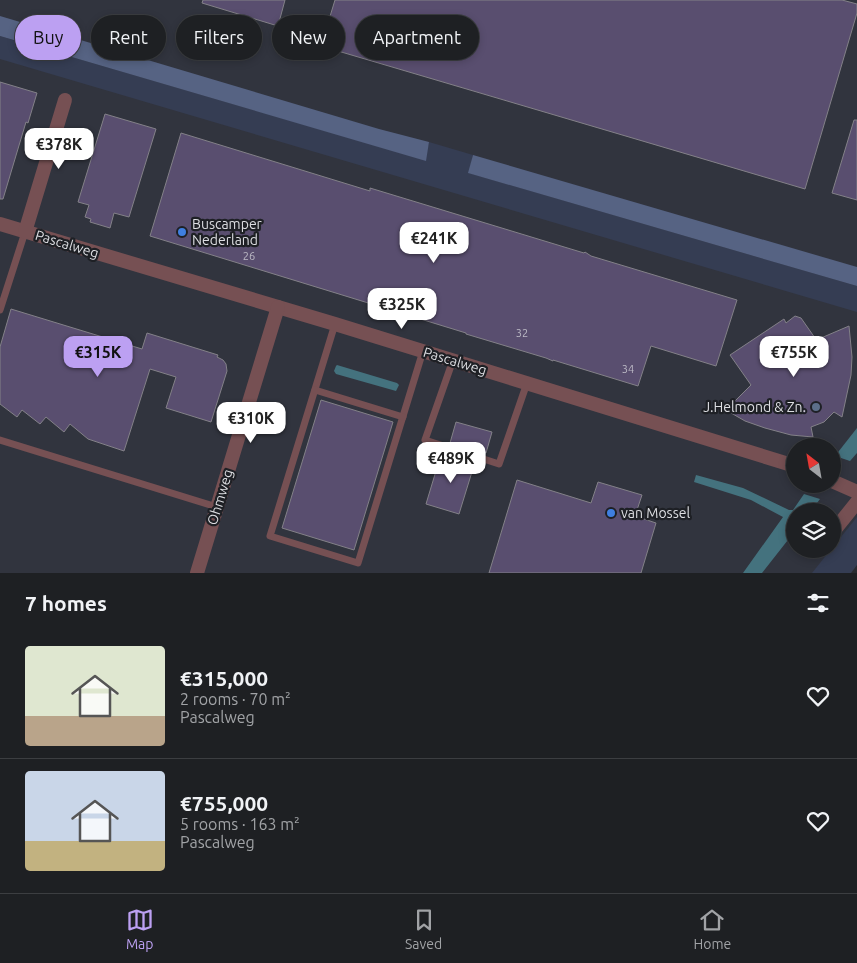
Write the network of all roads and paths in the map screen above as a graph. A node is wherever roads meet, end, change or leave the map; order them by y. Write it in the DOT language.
graph roads {
  1 [pos="65,100"];
  2 [pos="0,224"];
  3 [pos="25,232"];
  4 [pos="278,307"];
  5 [pos="0,310"];
  6 [pos="335,324"];
  7 [pos="423,351"];
  8 [pos="453,360"];
  9 [pos="527,383"];
  10 [pos="315,390"];
  11 [pos="402,417"];
  12 [pos="0,440"];
  13 [pos="786,463"];
  14 [pos="841,485"];
  15 [pos="857,492"];
  16 [pos="857,502"];
  17 [pos="217,507"];
  18 [pos="841,522"];
  19 [pos="197,573"];
  1 -- 3 [label="street"];
  2 -- 3 [label="street, Pascalweg"];
  3 -- 4 [label="street, Pascalweg"];
  3 -- 5 [label="lane"];
  4 -- 6 [label="street, Pascalweg"];
  4 -- 17 [label="street, Ohmweg"];
  6 -- 7 [label="street, Pascalweg"];
  6 -- 10 [label="lane"];
  7 -- 8 [label="street, Pascalweg"];
  7 -- 11 [label="lane"];
  8 -- 9 [label="street, Pascalweg"];
  8 -- 9 [label="lane"];
  9 -- 13 [label="street, Pascalweg"];
  10 -- 11 [label="lane"];
  10 -- 11 [label="lane"];
  12 -- 17 [label="lane"];
  14 -- 15 [label="street"];
  16 -- 18 [label="street"];
  17 -- 19 [label="street, Ohmweg"];
}
